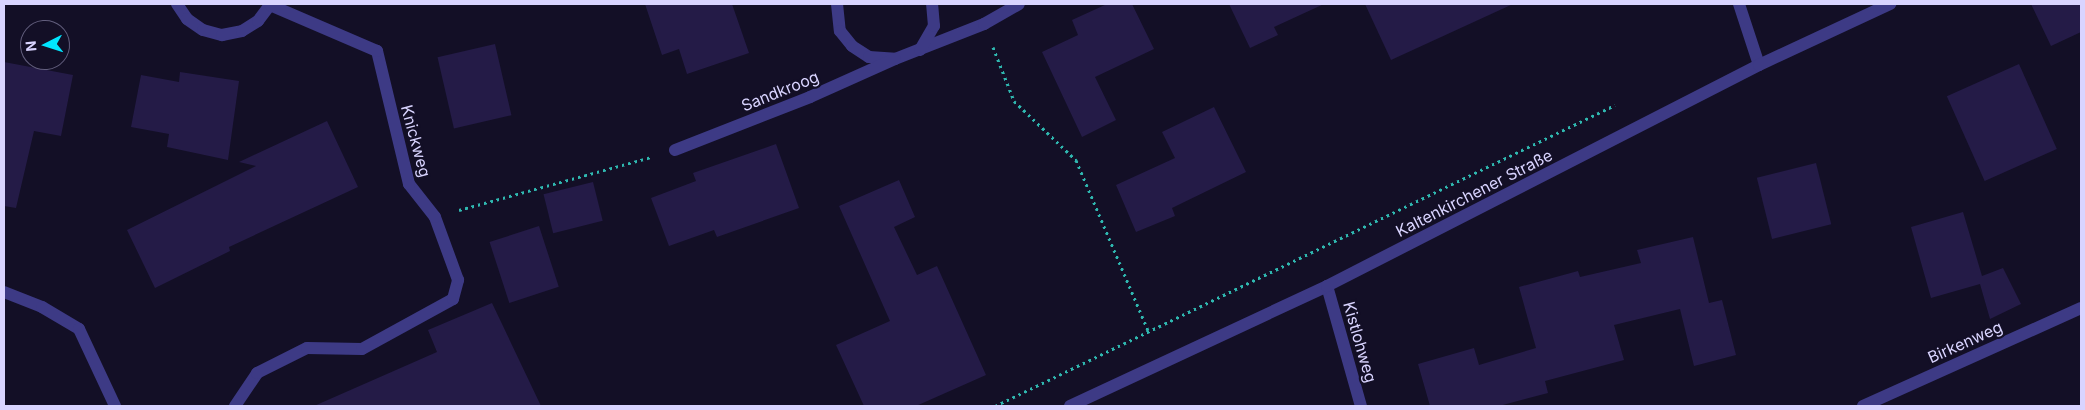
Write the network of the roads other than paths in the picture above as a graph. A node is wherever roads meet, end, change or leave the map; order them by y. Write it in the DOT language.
graph roads {
  1 [pos="177,4"];
  2 [pos="271,4"];
  3 [pos="837,4"];
  4 [pos="932,4"];
  5 [pos="1019,4"];
  6 [pos="1739,4"];
  7 [pos="1890,4"];
  8 [pos="920,50"];
  9 [pos="894,59"];
  10 [pos="1759,65"];
  11 [pos="675,150"];
  12 [pos="1327,286"];
  13 [pos="4,292"];
  14 [pos="2081,308"];
  15 [pos="115,406"];
  16 [pos="235,406"];
  17 [pos="1070,406"];
  18 [pos="1361,406"];
  19 [pos="1863,406"];
  1 -- 2 [label="street, Knickweg"];
  2 -- 16 [label="street, Knickweg"];
  3 -- 9 [label="street, Sandkroog"];
  4 -- 8 [label="street"];
  5 -- 8 [label="street, Sandkroog"];
  6 -- 10 [label="street"];
  7 -- 10 [label="street, Kaltenkirchener Straße"];
  8 -- 9 [label="street, Sandkroog"];
  9 -- 11 [label="street, Sandkroog"];
  10 -- 12 [label="street, Kaltenkirchener Straße"];
  12 -- 17 [label="street, Kaltenkirchener Straße"];
  12 -- 18 [label="street, Kistlohweg"];
  13 -- 15 [label="street"];
  14 -- 19 [label="street, Birkenweg"];
}
